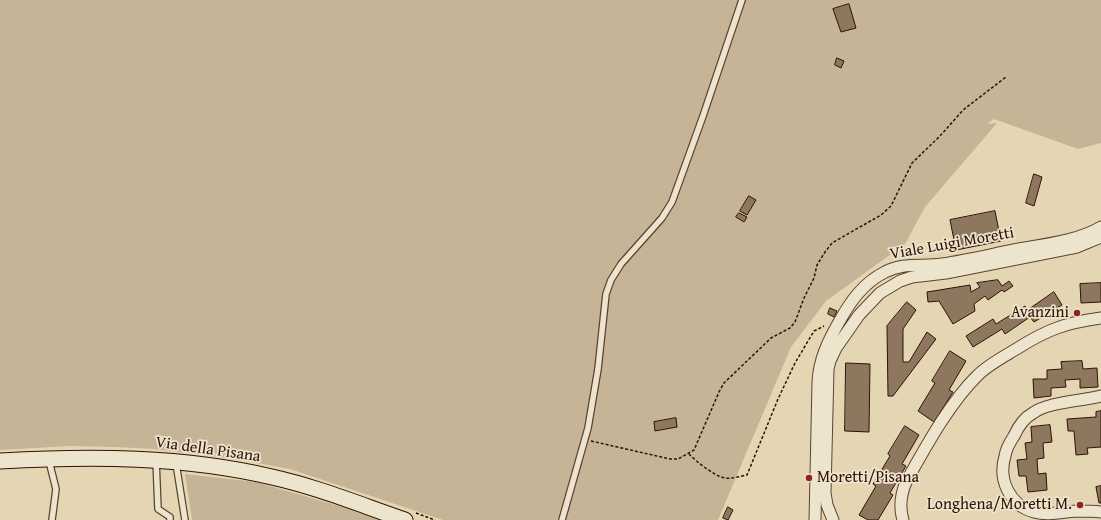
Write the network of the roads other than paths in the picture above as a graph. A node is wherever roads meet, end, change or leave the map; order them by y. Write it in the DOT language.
graph roads {
  1 [pos="742,0"];
  2 [pos="1101,227"];
  3 [pos="1101,237"];
  4 [pos="898,266"];
  5 [pos="1101,318"];
  6 [pos="852,325"];
  7 [pos="1101,396"];
  8 [pos="48,458"];
  9 [pos="156,460"];
  10 [pos="0,461"];
  11 [pos="176,462"];
  12 [pos="1101,512"];
  13 [pos="52,520"];
  14 [pos="170,520"];
  15 [pos="185,520"];
  16 [pos="405,520"];
  17 [pos="562,520"];
  18 [pos="815,520"];
  19 [pos="833,520"];
  20 [pos="903,520"];
  1 -- 17 [label="lane"];
  2 -- 4 [label="street, Viale Luigi Moretti"];
  3 -- 6 [label="street, Viale Luigi Moretti"];
  4 -- 6 [label="street"];
  4 -- 18 [label="street, Viale Luigi Moretti"];
  5 -- 20 [label="street"];
  6 -- 19 [label="street, Viale Luigi Moretti"];
  7 -- 12 [label="street"];
  8 -- 9 [label="main road, Via della Pisana"];
  8 -- 10 [label="main road, Via della Pisana"];
  8 -- 13 [label="lane"];
  9 -- 11 [label="main road, Via della Pisana"];
  9 -- 14 [label="lane"];
  11 -- 15 [label="lane"];
  11 -- 16 [label="main road, Via della Pisana"];
}
